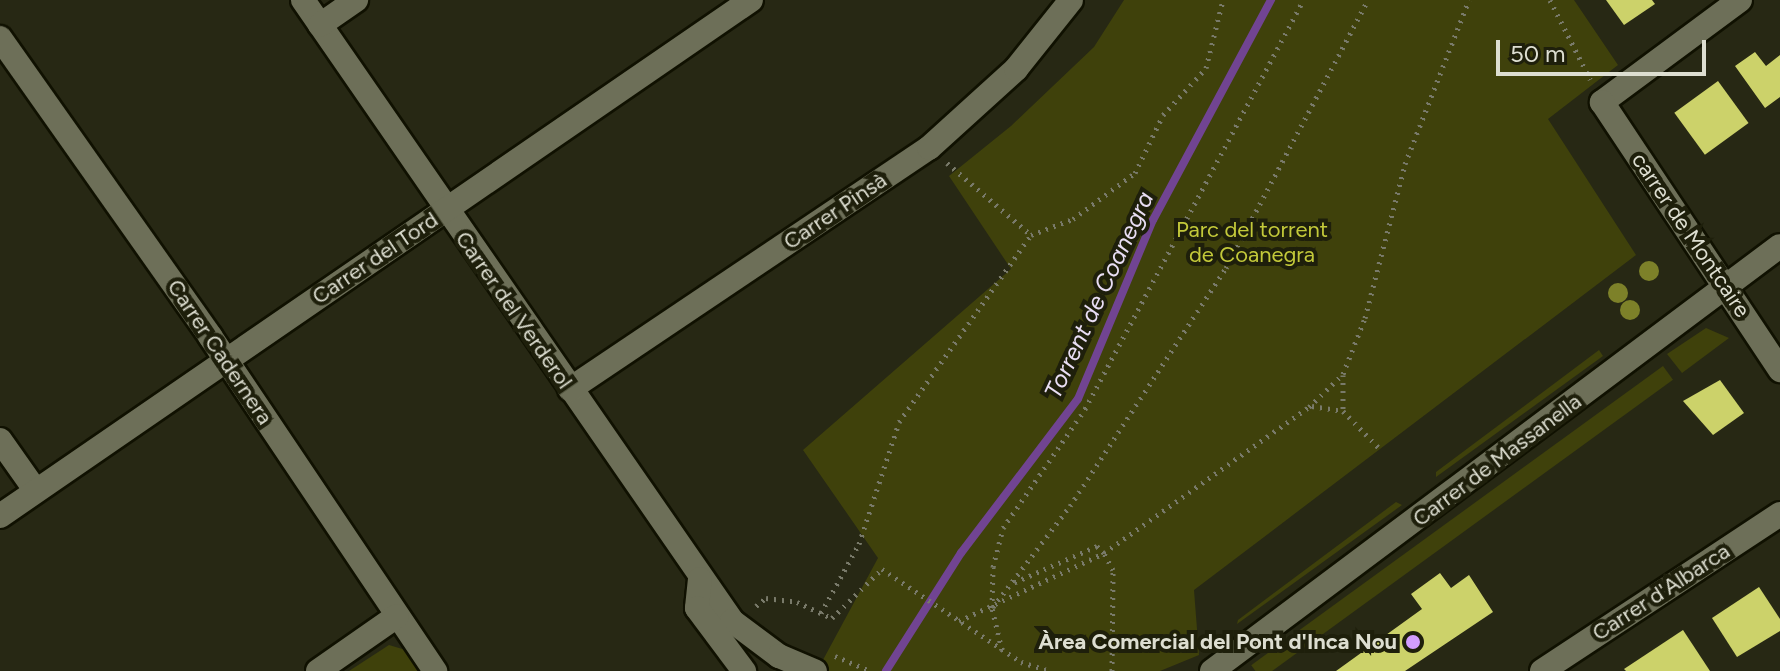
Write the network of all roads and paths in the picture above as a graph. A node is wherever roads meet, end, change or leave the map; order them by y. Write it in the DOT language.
graph roads {
  1 [pos="303,0"];
  2 [pos="356,0"];
  3 [pos="751,0"];
  4 [pos="1071,0"];
  5 [pos="1223,0"];
  6 [pos="1303,0"];
  7 [pos="1368,0"];
  8 [pos="1469,0"];
  9 [pos="1550,0"];
  10 [pos="1740,0"];
  11 [pos="320,25"];
  12 [pos="0,38"];
  13 [pos="1602,102"];
  14 [pos="929,148"];
  15 [pos="445,211"];
  16 [pos="1031,235"];
  17 [pos="1780,246"];
  18 [pos="1726,286"];
  19 [pos="226,359"];
  20 [pos="1780,370"];
  21 [pos="1343,374"];
  22 [pos="570,389"];
  23 [pos="1311,406"];
  24 [pos="1343,411"];
  25 [pos="0,440"];
  26 [pos="1381,450"];
  27 [pos="36,491"];
  28 [pos="1780,514"];
  29 [pos="0,516"];
  30 [pos="1104,553"];
  31 [pos="700,579"];
  32 [pos="1010,584"];
  33 [pos="756,606"];
  34 [pos="992,608"];
  35 [pos="821,613"];
  36 [pos="397,616"];
  37 [pos="958,621"];
  38 [pos="1002,650"];
  39 [pos="819,665"];
  40 [pos="318,671"];
  41 [pos="435,671"];
  42 [pos="744,671"];
  43 [pos="870,671"];
  44 [pos="1050,671"];
  45 [pos="1112,671"];
  46 [pos="1212,671"];
  47 [pos="1542,671"];
  1 -- 11 [label="street, Carrer del Verderol"];
  2 -- 11 [label="street"];
  3 -- 15 [label="street, Carrer del Tord"];
  4 -- 14 [label="street, Carrer Pinsà"];
  5 -- 16 [label="path"];
  6 -- 34 [label="path"];
  7 -- 32 [label="path"];
  8 -- 21 [label="path"];
  9 -- 13 [label="path"];
  10 -- 13 [label="street"];
  11 -- 15 [label="street, Carrer del Verderol"];
  12 -- 19 [label="street, Carrer Cadernera"];
  13 -- 18 [label="street, carrer de Montcaire"];
  14 -- 16 [label="path"];
  14 -- 22 [label="street, Carrer Pinsà"];
  15 -- 19 [label="street, Carrer del Tord"];
  15 -- 22 [label="street, Carrer del Verderol"];
  16 -- 35 [label="path"];
  17 -- 18 [label="street, Carrer de Massanella"];
  18 -- 20 [label="street, carrer de Montcaire"];
  18 -- 46 [label="street, Carrer de Massanella"];
  19 -- 27 [label="street, Carrer del Tord"];
  19 -- 36 [label="street, Carrer Cadernera"];
  21 -- 23 [label="path"];
  21 -- 24 [label="path"];
  22 -- 31 [label="street, Carrer del Verderol"];
  23 -- 24 [label="path"];
  23 -- 30 [label="path"];
  24 -- 26 [label="path"];
  25 -- 27 [label="street"];
  27 -- 29 [label="street, Carrer del Tord"];
  28 -- 47 [label="street, Carrer d'Albarca"];
  30 -- 32 [label="path"];
  30 -- 34 [label="path"];
  30 -- 45 [label="path"];
  31 -- 39 [label="street, Carrer del Verderol"];
  31 -- 42 [label="street"];
  32 -- 34 [label="path"];
  33 -- 35 [label="path"];
  34 -- 37 [label="path"];
  34 -- 38 [label="path"];
  35 -- 37 [label="path"];
  36 -- 40 [label="street"];
  36 -- 41 [label="street, Carrer Cadernera"];
  37 -- 38 [label="path"];
  38 -- 44 [label="path"];
  39 -- 43 [label="path"];
}
